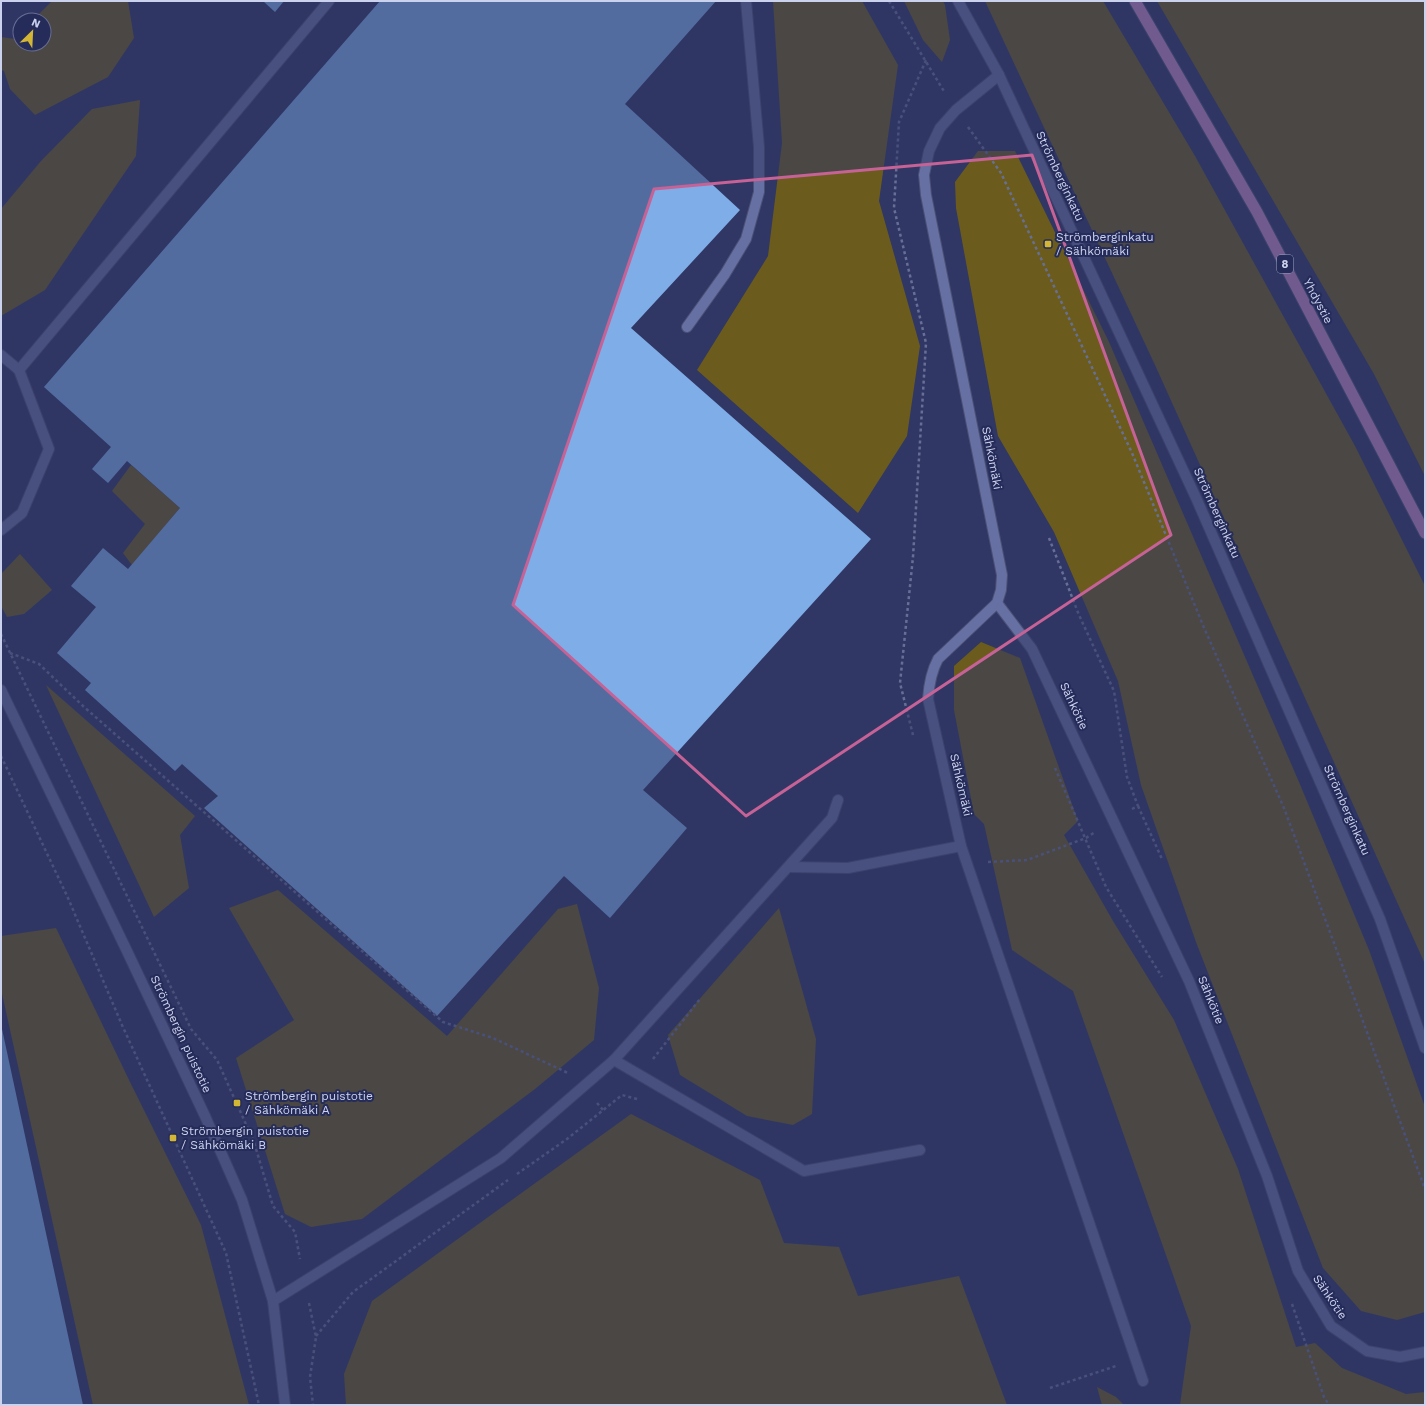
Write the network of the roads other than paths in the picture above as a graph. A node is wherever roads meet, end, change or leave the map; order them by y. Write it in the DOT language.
graph roads {
  1 [pos="329,1"];
  2 [pos="746,1"];
  3 [pos="958,1"];
  4 [pos="1135,1"];
  5 [pos="999,76"];
  6 [pos="686,328"];
  7 [pos="1,355"];
  8 [pos="19,370"];
  9 [pos="1,530"];
  10 [pos="1425,533"];
  11 [pos="997,603"];
  12 [pos="1,690"];
  13 [pos="838,800"];
  14 [pos="961,846"];
  15 [pos="789,867"];
  16 [pos="1425,1048"];
  17 [pos="614,1060"];
  18 [pos="920,1150"];
  19 [pos="273,1301"];
  20 [pos="1425,1352"];
  21 [pos="1143,1382"];
  22 [pos="286,1405"];
  1 -- 8 [label="street"];
  2 -- 6 [label="street"];
  3 -- 5 [label="street, Strömberginkatu"];
  4 -- 10 [label="highway, Yhdystie / 8"];
  5 -- 11 [label="street, Sähkömäki"];
  5 -- 16 [label="street, Strömberginkatu"];
  7 -- 8 [label="street"];
  8 -- 9 [label="street"];
  11 -- 14 [label="street, Sähkömäki"];
  11 -- 20 [label="street, Sähkötie"];
  12 -- 19 [label="street, Strömbergin puistotie"];
  13 -- 15 [label="street"];
  14 -- 15 [label="street"];
  14 -- 21 [label="street, Sähkömäki"];
  15 -- 17 [label="street"];
  17 -- 18 [label="street"];
  17 -- 19 [label="street"];
  19 -- 22 [label="street, Strömbergin puistotie"];
}
